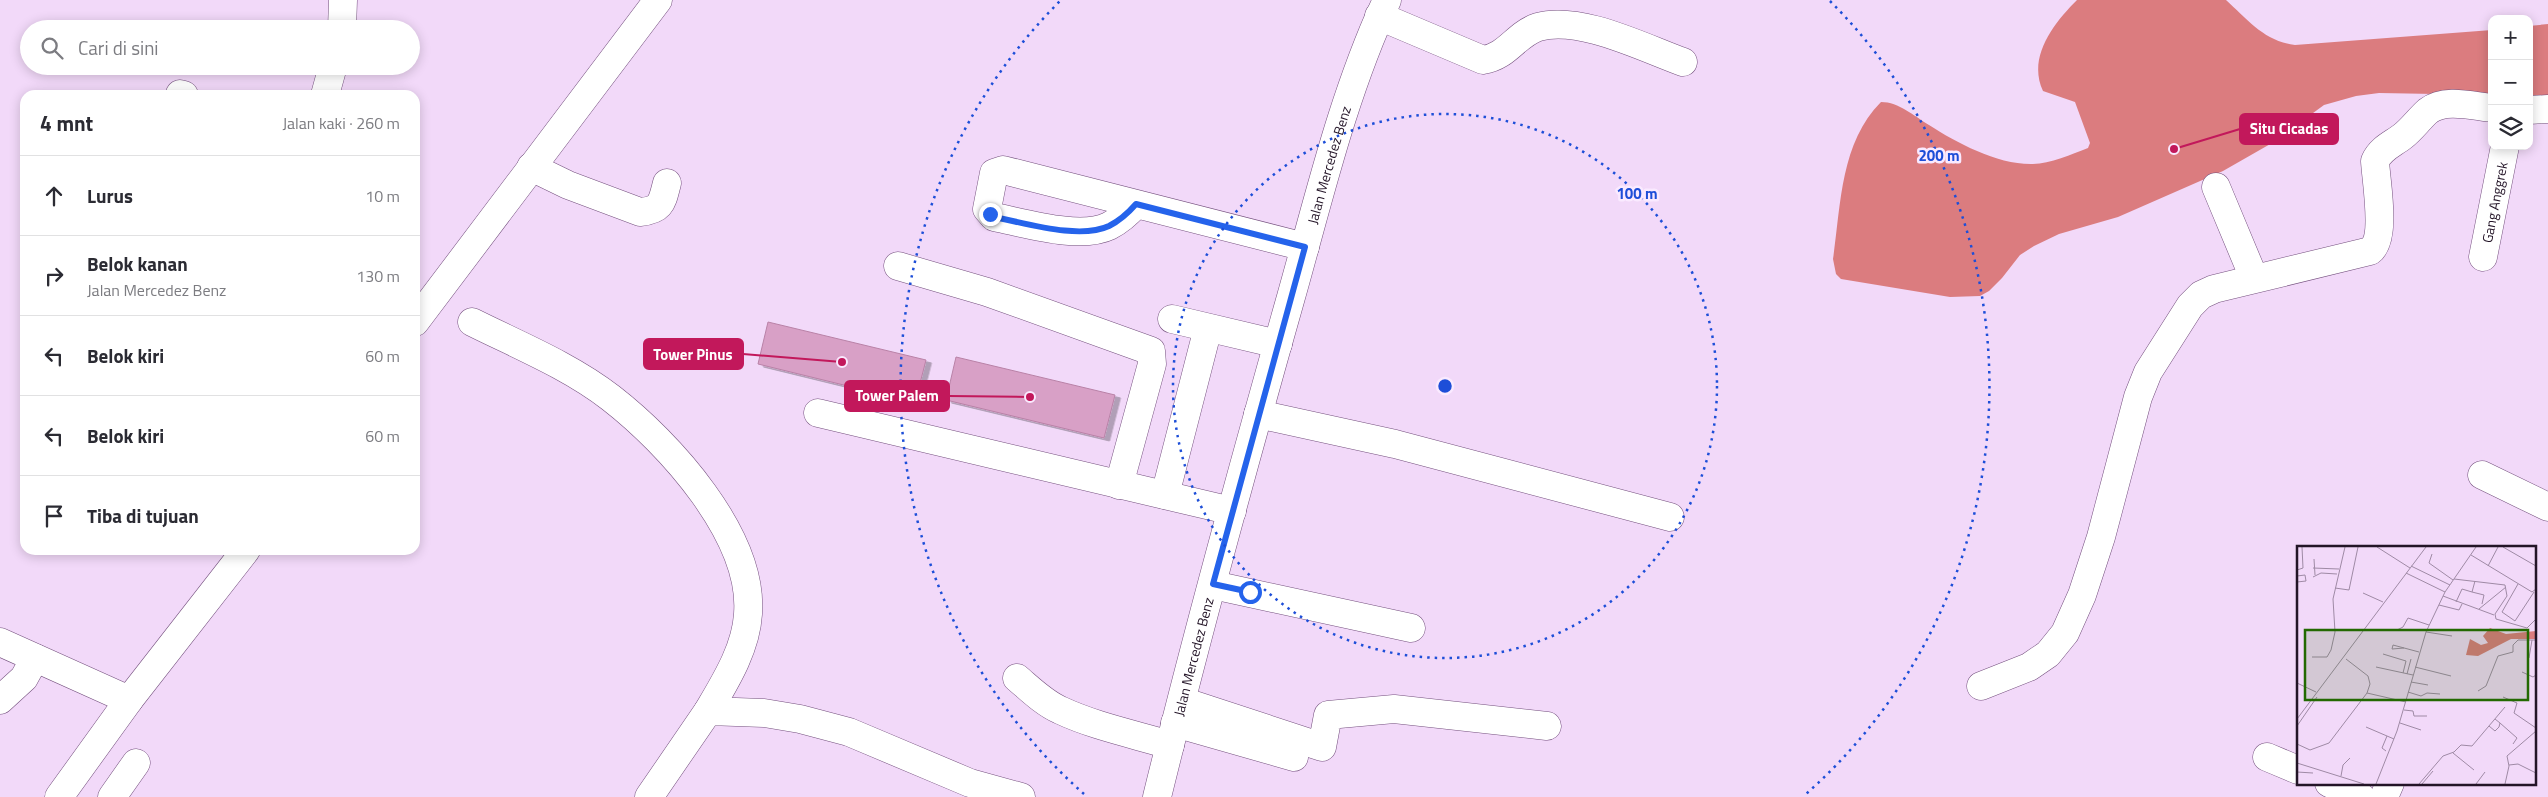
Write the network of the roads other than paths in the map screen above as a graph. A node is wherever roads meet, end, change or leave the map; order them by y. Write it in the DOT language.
graph roads {
  1 [pos="343,0"];
  2 [pos="658,0"];
  3 [pos="1383,8"];
  4 [pos="342,20"];
  5 [pos="1683,62"];
  6 [pos="331,75"];
  7 [pos="326,90"];
  8 [pos="2488,108"];
  9 [pos="2533,110"];
  10 [pos="2548,110"];
  11 [pos="2504,150"];
  12 [pos="531,167"];
  13 [pos="667,183"];
  14 [pos="2216,187"];
  15 [pos="1136,204"];
  16 [pos="1305,247"];
  17 [pos="2483,257"];
  18 [pos="898,266"];
  19 [pos="2254,278"];
  20 [pos="424,293"];
  21 [pos="420,306"];
  22 [pos="1172,319"];
  23 [pos="472,322"];
  24 [pos="1208,328"];
  25 [pos="1278,344"];
  26 [pos="818,413"];
  27 [pos="1258,414"];
  28 [pos="2482,475"];
  29 [pos="1120,484"];
  30 [pos="1165,495"];
  31 [pos="2548,507"];
  32 [pos="1232,511"];
  33 [pos="1670,517"];
  34 [pos="242,555"];
  35 [pos="1213,584"];
  36 [pos="1411,628"];
  37 [pos="0,642"];
  38 [pos="36,658"];
  39 [pos="1017,678"];
  40 [pos="1981,686"];
  41 [pos="0,700"];
  42 [pos="129,700"];
  43 [pos="708,711"];
  44 [pos="1176,723"];
  45 [pos="1547,726"];
  46 [pos="2267,757"];
  47 [pos="1303,760"];
  48 [pos="136,763"];
  49 [pos="2297,770"];
  50 [pos="2331,784"];
  51 [pos="2390,784"];
  52 [pos="59,797"];
  53 [pos="112,797"];
  54 [pos="649,797"];
  55 [pos="1020,797"];
  56 [pos="1157,797"];
  57 [pos="2361,797"];
  58 [pos="2384,797"];
  1 -- 4 [label="street"];
  2 -- 12 [label="street"];
  3 -- 5 [label="street"];
  3 -- 16 [label="street, Jalan Mercedez Benz"];
  6 -- 7 [label="street"];
  8 -- 19 [label="street"];
  9 -- 10 [label="street"];
  11 -- 17 [label="street, Gang Anggrek"];
  12 -- 13 [label="street"];
  12 -- 20 [label="street"];
  14 -- 19 [label="street"];
  15 -- 15 [label="street"];
  15 -- 16 [label="street"];
  16 -- 25 [label="street, Jalan Mercedez Benz"];
  18 -- 29 [label="street"];
  19 -- 40 [label="street"];
  20 -- 21 [label="street"];
  22 -- 24 [label="street"];
  23 -- 43 [label="street"];
  24 -- 25 [label="street"];
  24 -- 30 [label="street"];
  25 -- 27 [label="street, Jalan Mercedez Benz"];
  26 -- 29 [label="street"];
  27 -- 32 [label="street, Jalan Mercedez Benz"];
  27 -- 33 [label="street"];
  28 -- 31 [label="street"];
  29 -- 30 [label="street"];
  30 -- 32 [label="street"];
  32 -- 35 [label="street, Jalan Mercedez Benz"];
  34 -- 42 [label="street"];
  35 -- 36 [label="street"];
  35 -- 44 [label="street, Jalan Mercedez Benz"];
  37 -- 38 [label="street"];
  38 -- 41 [label="street"];
  38 -- 42 [label="street"];
  39 -- 44 [label="street"];
  42 -- 52 [label="street"];
  43 -- 54 [label="street"];
  43 -- 55 [label="street"];
  44 -- 45 [label="street"];
  44 -- 47 [label="street"];
  44 -- 56 [label="street, Jalan Mercedez Benz"];
  46 -- 49 [label="street"];
  48 -- 53 [label="street"];
  50 -- 57 [label="street"];
  51 -- 58 [label="street"];
}
